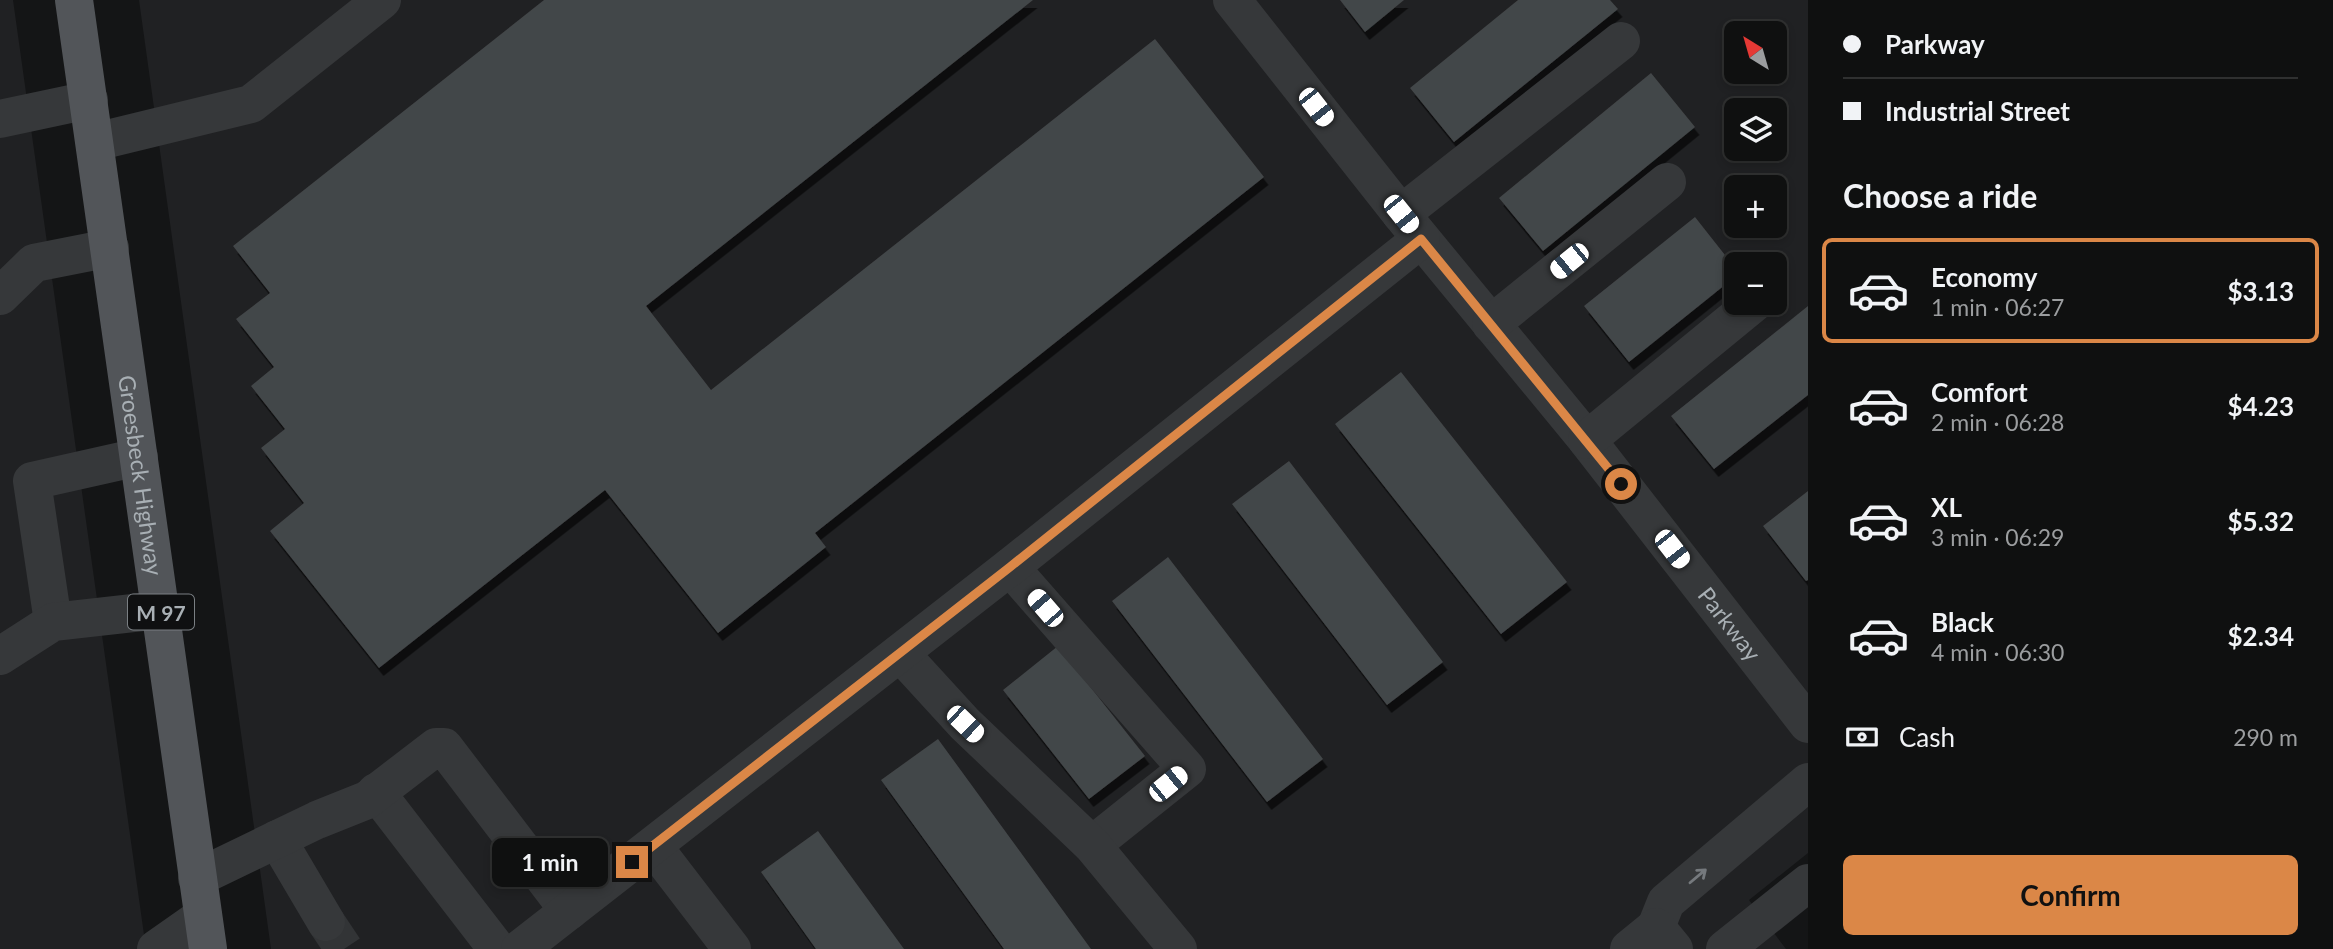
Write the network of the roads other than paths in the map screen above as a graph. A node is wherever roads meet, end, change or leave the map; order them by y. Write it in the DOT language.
graph roads {
  1 [pos="74,0"];
  2 [pos="382,0"];
  3 [pos="1232,0"];
  4 [pos="1621,41"];
  5 [pos="89,100"];
  6 [pos="0,119"];
  7 [pos="95,142"];
  8 [pos="1667,182"];
  9 [pos="1411,227"];
  10 [pos="110,248"];
  11 [pos="0,296"];
  12 [pos="1739,315"];
  13 [pos="1491,324"];
  14 [pos="1587,440"];
  15 [pos="139,457"];
  16 [pos="1010,567"];
  17 [pos="160,610"];
  18 [pos="52,622"];
  19 [pos="900,653"];
  20 [pos="0,656"];
  21 [pos="1808,724"];
  22 [pos="1808,782"];
  23 [pos="376,792"];
  24 [pos="276,839"];
  25 [pos="653,845"];
  26 [pos="1092,845"];
  27 [pos="197,878"];
  28 [pos="1807,885"];
  29 [pos="569,911"];
  30 [pos="326,922"];
  31 [pos="205,932"];
  32 [pos="1653,942"];
  33 [pos="156,949"];
  34 [pos="497,949"];
  35 [pos="520,949"];
  36 [pos="732,949"];
  37 [pos="1178,949"];
  38 [pos="1725,949"];
  1 -- 5 [label="main road, Groesbeck Highway / M 97"];
  2 -- 7 [label="street"];
  3 -- 9 [label="street, Parkway"];
  4 -- 9 [label="street"];
  5 -- 6 [label="street"];
  5 -- 7 [label="main road, Groesbeck Highway / M 97"];
  7 -- 10 [label="main road, Groesbeck Highway / M 97"];
  8 -- 13 [label="street"];
  9 -- 13 [label="street, Parkway"];
  9 -- 16 [label="street"];
  10 -- 11 [label="street"];
  10 -- 15 [label="main road, Groesbeck Highway / M 97"];
  12 -- 14 [label="street"];
  13 -- 14 [label="street, Parkway"];
  14 -- 21 [label="street, Parkway"];
  15 -- 17 [label="main road, Groesbeck Highway / M 97"];
  15 -- 18 [label="street"];
  16 -- 19 [label="street"];
  16 -- 26 [label="street"];
  17 -- 18 [label="street"];
  17 -- 27 [label="main road, Groesbeck Highway / M 97"];
  18 -- 20 [label="street"];
  19 -- 25 [label="street"];
  19 -- 26 [label="street"];
  32 -- 22 [label="street, one-way"];
  23 -- 24 [label="street"];
  23 -- 29 [label="street"];
  23 -- 34 [label="street"];
  24 -- 27 [label="street"];
  24 -- 30 [label="street"];
  25 -- 29 [label="street"];
  25 -- 36 [label="street"];
  26 -- 37 [label="street"];
  27 -- 31 [label="main road, Groesbeck Highway / M 97"];
  28 -- 38 [label="street"];
  29 -- 35 [label="street"];
  31 -- 33 [label="street"];
}
